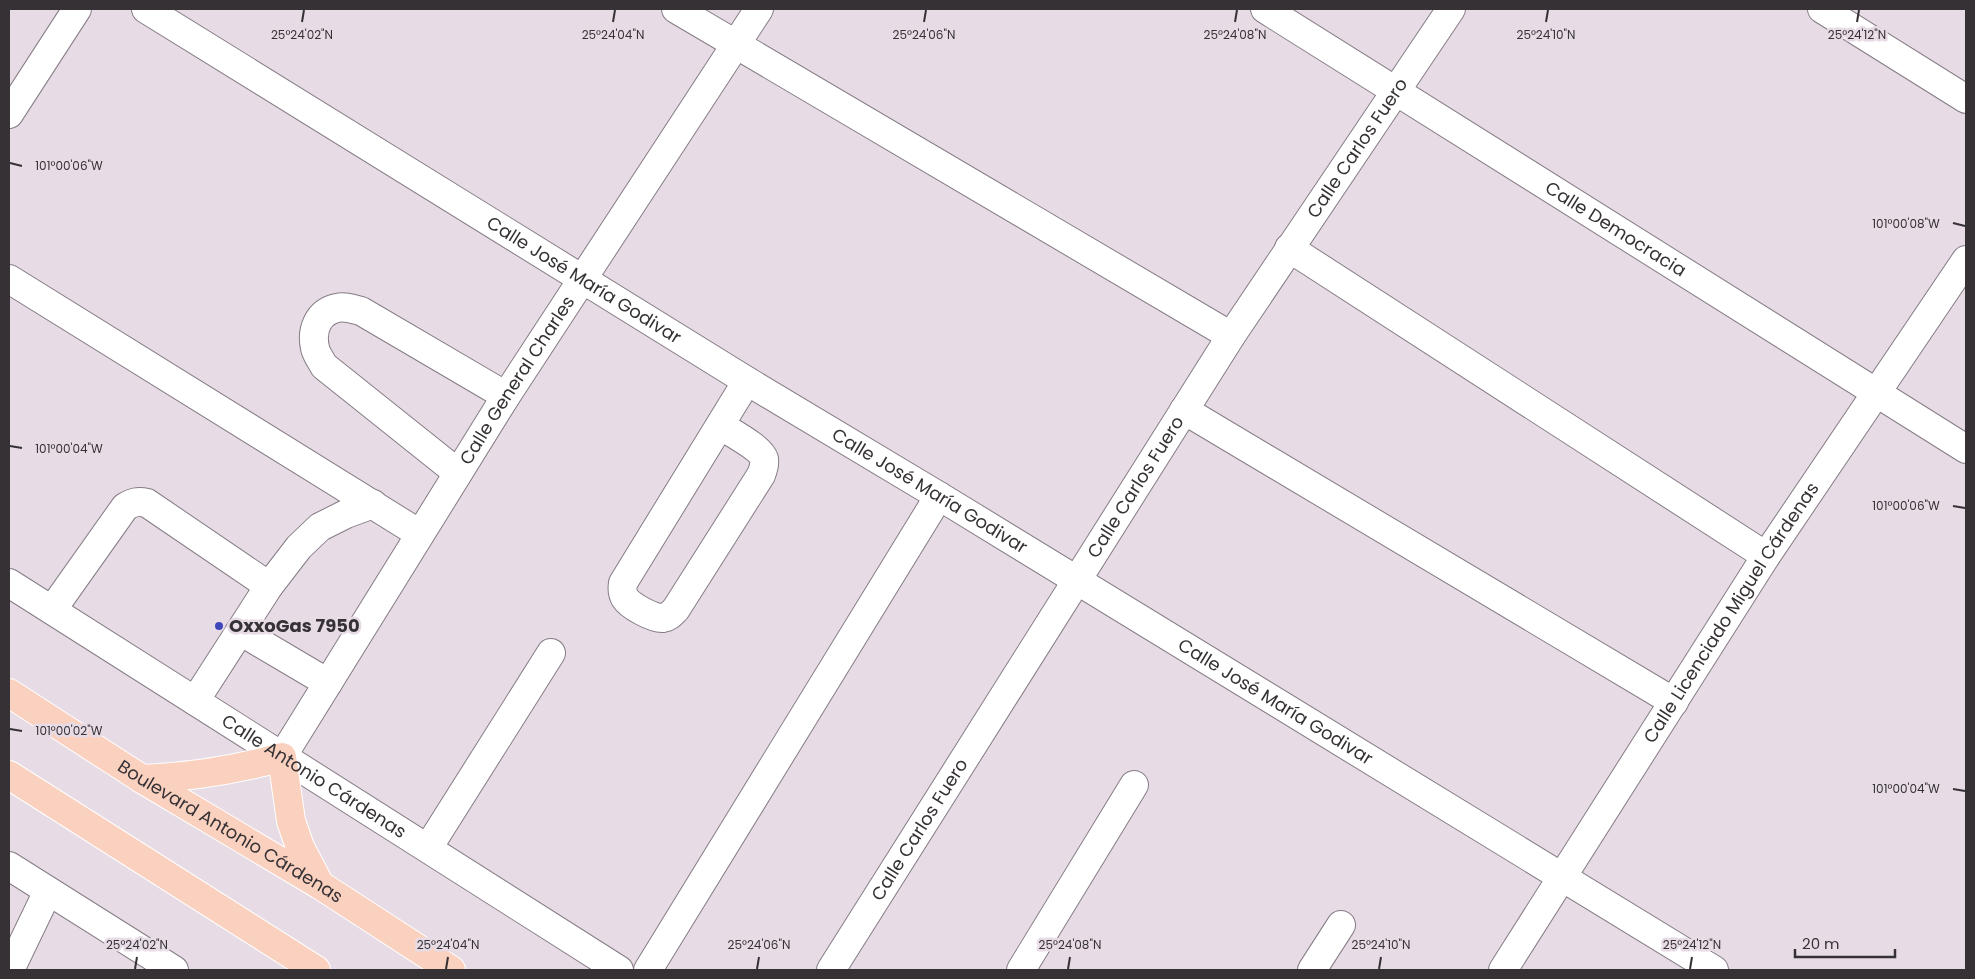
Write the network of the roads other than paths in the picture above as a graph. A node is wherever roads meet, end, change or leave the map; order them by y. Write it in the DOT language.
graph roads {
  1 [pos="77,9"];
  2 [pos="146,9"];
  3 [pos="676,9"];
  4 [pos="759,9"];
  5 [pos="1265,9"];
  6 [pos="1451,9"];
  7 [pos="1822,9"];
  8 [pos="736,44"];
  9 [pos="1395,90"];
  10 [pos="1966,98"];
  11 [pos="9,114"];
  12 [pos="1289,248"];
  13 [pos="1966,260"];
  14 [pos="582,278"];
  15 [pos="9,279"];
  16 [pos="1231,336"];
  17 [pos="747,381"];
  18 [pos="1876,394"];
  19 [pos="506,396"];
  20 [pos="1184,410"];
  21 [pos="720,425"];
  22 [pos="1966,450"];
  23 [pos="458,473"];
  24 [pos="939,496"];
  25 [pos="373,504"];
  26 [pos="420,534"];
  27 [pos="1766,556"];
  28 [pos="1075,580"];
  29 [pos="9,583"];
  30 [pos="269,586"];
  31 [pos="52,610"];
  32 [pos="240,631"];
  33 [pos="551,653"];
  34 [pos="328,683"];
  35 [pos="9,693"];
  36 [pos="195,701"];
  37 [pos="1674,702"];
  38 [pos="282,757"];
  39 [pos="9,775"];
  40 [pos="142,779"];
  41 [pos="1134,785"];
  42 [pos="428,848"];
  43 [pos="9,866"];
  44 [pos="1562,878"];
  45 [pos="320,885"];
  46 [pos="48,891"];
  47 [pos="1341,925"];
  48 [pos="10,970"];
  49 [pos="174,970"];
  50 [pos="316,970"];
  51 [pos="451,970"];
  52 [pos="619,970"];
  53 [pos="648,970"];
  54 [pos="831,970"];
  55 [pos="1020,970"];
  56 [pos="1312,970"];
  57 [pos="1503,970"];
  58 [pos="1711,970"];
  1 -- 11 [label="street"];
  2 -- 14 [label="street, Calle José María Godivar"];
  3 -- 8 [label="street"];
  4 -- 8 [label="street, Calle General Charles"];
  5 -- 9 [label="street, Calle Democracia"];
  6 -- 9 [label="street, Calle Carlos Fuero"];
  7 -- 10 [label="street"];
  8 -- 14 [label="street, Calle General Charles"];
  8 -- 16 [label="street"];
  9 -- 12 [label="street, Calle Carlos Fuero"];
  9 -- 18 [label="street, Calle Democracia"];
  12 -- 16 [label="street, Calle Carlos Fuero"];
  12 -- 27 [label="street"];
  13 -- 18 [label="street, Calle Licenciado Miguel Cárdenas"];
  14 -- 17 [label="street, Calle José María Godivar"];
  14 -- 19 [label="street, Calle General Charles"];
  15 -- 25 [label="street"];
  16 -- 20 [label="street, Calle Carlos Fuero"];
  17 -- 21 [label="street"];
  17 -- 24 [label="street, Calle José María Godivar"];
  18 -- 22 [label="street, Calle Democracia"];
  18 -- 27 [label="street, Calle Licenciado Miguel Cárdenas"];
  19 -- 23 [label="street, Calle General Charles"];
  19 -- 23 [label="street"];
  20 -- 28 [label="street, Calle Carlos Fuero"];
  20 -- 37 [label="street"];
  21 -- 21 [label="street"];
  23 -- 26 [label="street, Calle General Charles"];
  24 -- 28 [label="street, Calle José María Godivar"];
  24 -- 53 [label="street"];
  25 -- 26 [label="street"];
  25 -- 30 [label="street"];
  26 -- 34 [label="street, Calle General Charles"];
  27 -- 37 [label="street, Calle Licenciado Miguel Cárdenas"];
  28 -- 44 [label="street, Calle José María Godivar"];
  28 -- 54 [label="street, Calle Carlos Fuero"];
  29 -- 31 [label="street, Calle Antonio Cárdenas"];
  30 -- 31 [label="street"];
  30 -- 32 [label="street"];
  31 -- 36 [label="street, Calle Antonio Cárdenas"];
  32 -- 34 [label="street"];
  32 -- 36 [label="street"];
  33 -- 42 [label="street"];
  34 -- 38 [label="street, Calle General Charles"];
  35 -- 40 [label="main road, Boulevard Antonio Cárdenas"];
  36 -- 38 [label="street, Calle Antonio Cárdenas"];
  37 -- 44 [label="street, Calle Licenciado Miguel Cárdenas"];
  38 -- 40 [label="main road"];
  38 -- 42 [label="street, Calle Antonio Cárdenas"];
  38 -- 45 [label="main road"];
  39 -- 50 [label="main road"];
  40 -- 45 [label="main road, Boulevard Antonio Cárdenas"];
  41 -- 55 [label="street"];
  42 -- 52 [label="street, Calle Antonio Cárdenas"];
  43 -- 46 [label="street"];
  44 -- 57 [label="street, Calle Licenciado Miguel Cárdenas"];
  44 -- 58 [label="street, Calle José María Godivar"];
  45 -- 51 [label="main road, Boulevard Antonio Cárdenas"];
  46 -- 48 [label="street"];
  46 -- 49 [label="street"];
  47 -- 56 [label="street"];
}
